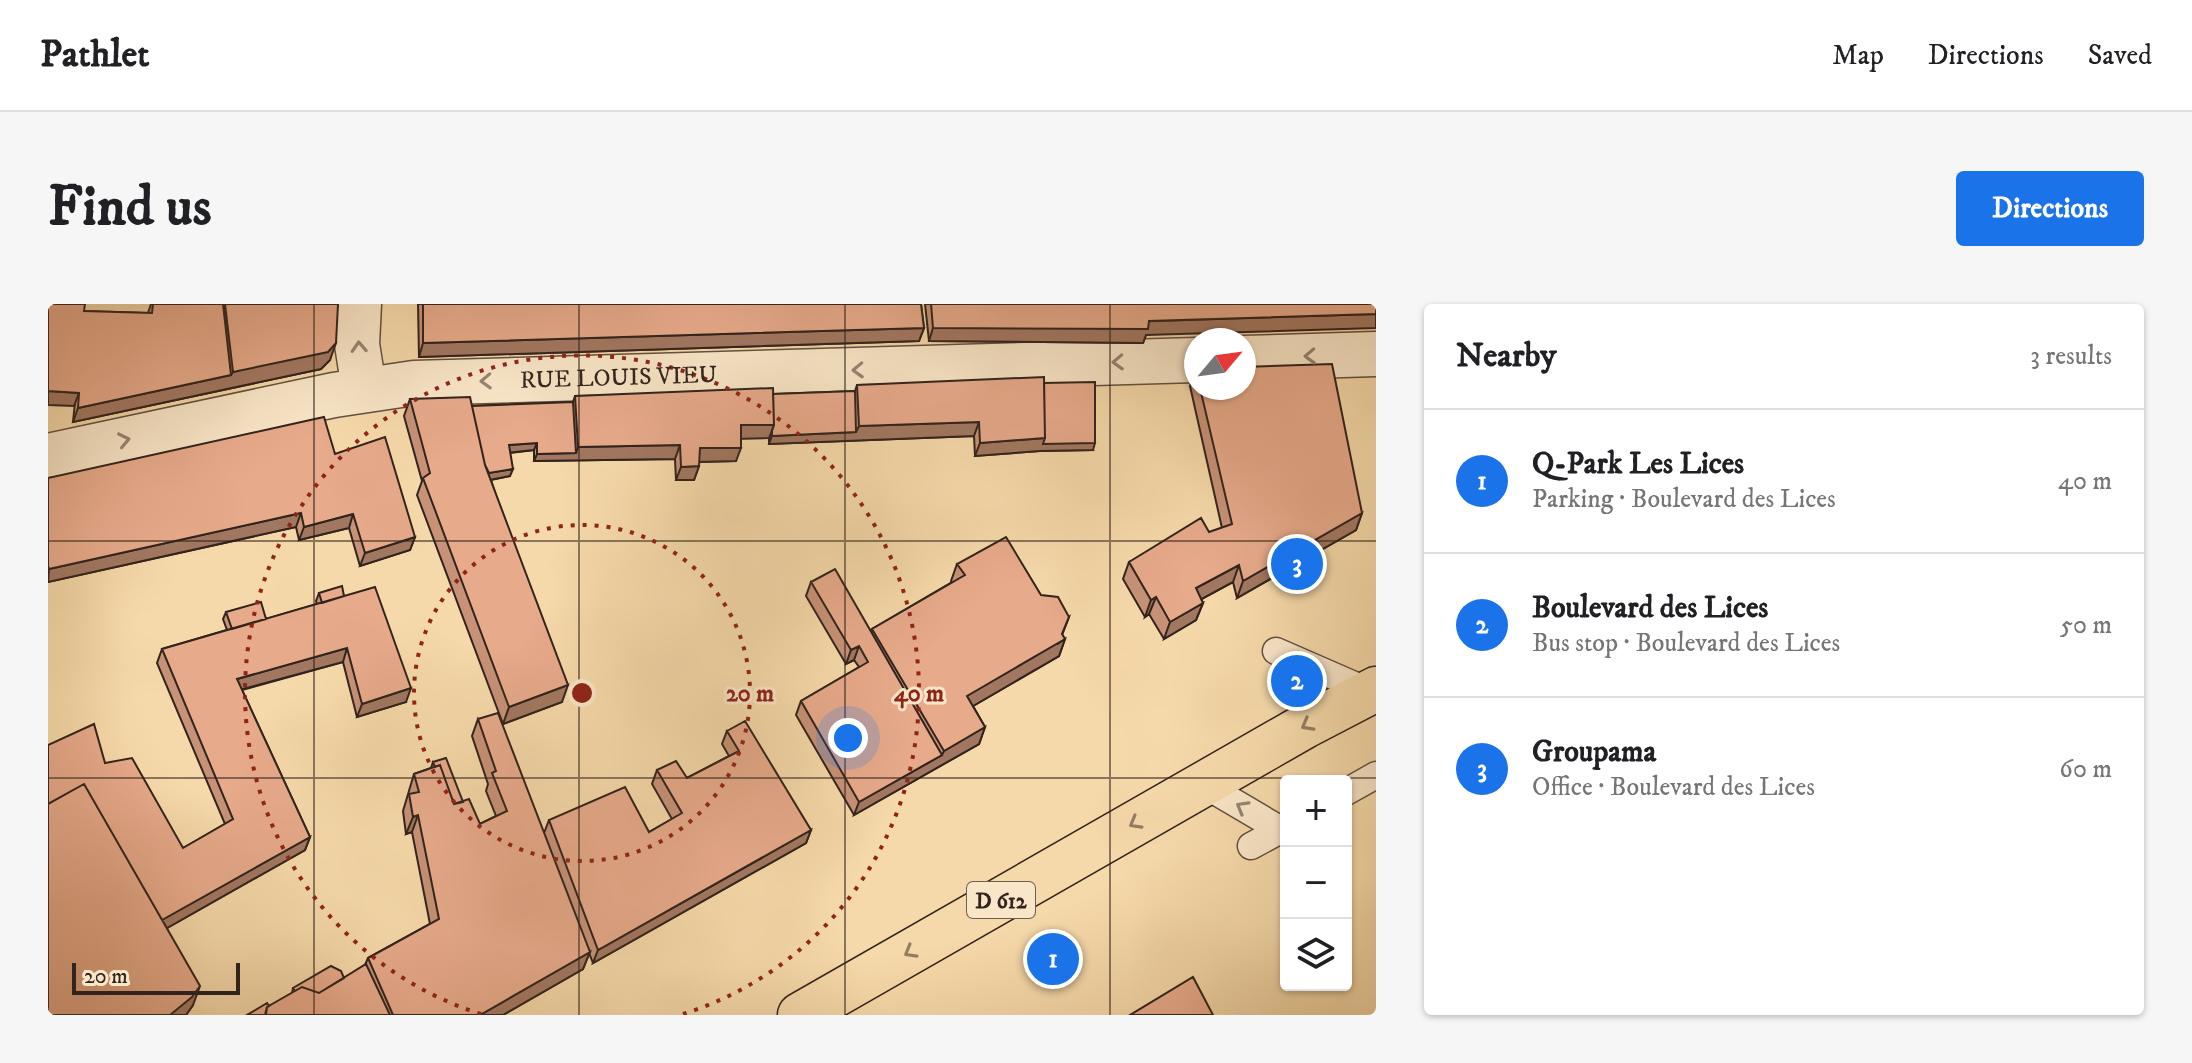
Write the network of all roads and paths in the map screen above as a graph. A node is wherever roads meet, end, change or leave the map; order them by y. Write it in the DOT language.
graph roads {
  1 [pos="359,304"];
  2 [pos="1376,354"];
  3 [pos="1256,358"];
  4 [pos="1184,360"];
  5 [pos="364,389"];
  6 [pos="48,456"];
  7 [pos="1276,651"];
  8 [pos="1373,690"];
  9 [pos="1376,775"];
  10 [pos="1203,784"];
  11 [pos="1352,789"];
  12 [pos="1280,826"];
  13 [pos="1280,830"];
  14 [pos="1251,846"];
  15 [pos="800,1015"];
  5 -- 1 [label="street, one-way"];
  2 -- 3 [label="street, one-way"];
  4 -- 5 [label="street, RUE LOUIS VIEU, one-way"];
  6 -- 5 [label="street, RUE LOUIS VIEU, one-way"];
  7 -- 8 [label="lane"];
  8 -- 10 [label="main road, D 612, one-way"];
  9 -- 11 [label="lane"];
  12 -- 10 [label="lane, one-way"];
  10 -- 15 [label="main road, D 612, one-way"];
  13 -- 14 [label="lane"];
}
